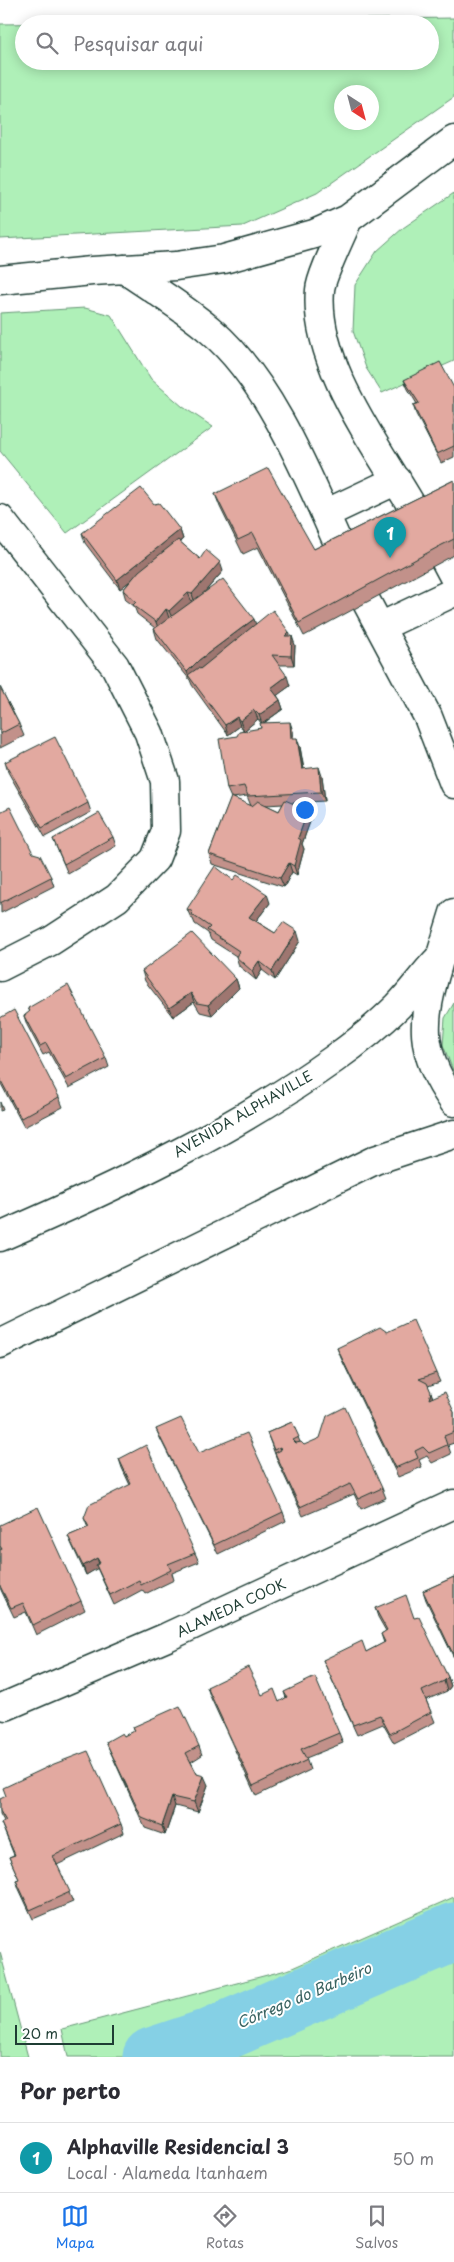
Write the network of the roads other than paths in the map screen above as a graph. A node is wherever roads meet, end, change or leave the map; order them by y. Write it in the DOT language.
graph roads {
  1 [pos="454,140"];
  2 [pos="348,219"];
  3 [pos="124,269"];
  4 [pos="0,280"];
  5 [pos="397,480"];
  6 [pos="325,514"];
  7 [pos="417,515"];
  8 [pos="4,532"];
  9 [pos="342,552"];
  10 [pos="454,592"];
  11 [pos="366,601"];
  12 [pos="380,627"];
  13 [pos="454,784"];
  14 [pos="454,913"];
  15 [pos="447,950"];
  16 [pos="0,967"];
  17 [pos="454,1102"];
  18 [pos="454,1134"];
  19 [pos="0,1237"];
  20 [pos="0,1344"];
  21 [pos="454,1504"];
  22 [pos="6,1706"];
  1 -- 2 [label="street"];
  2 -- 3 [label="street"];
  2 -- 5 [label="street"];
  3 -- 4 [label="street"];
  3 -- 6 [label="street"];
  5 -- 6 [label="street"];
  5 -- 7 [label="street"];
  6 -- 9 [label="street"];
  8 -- 16 [label="street"];
  10 -- 12 [label="street"];
  11 -- 12 [label="street"];
  12 -- 13 [label="street"];
  14 -- 15 [label="street"];
  15 -- 17 [label="street"];
  15 -- 19 [label="street, AVENIDA ALPHAVILLE"];
  18 -- 20 [label="street"];
  21 -- 22 [label="street, ALAMEDA COOK"];
}
